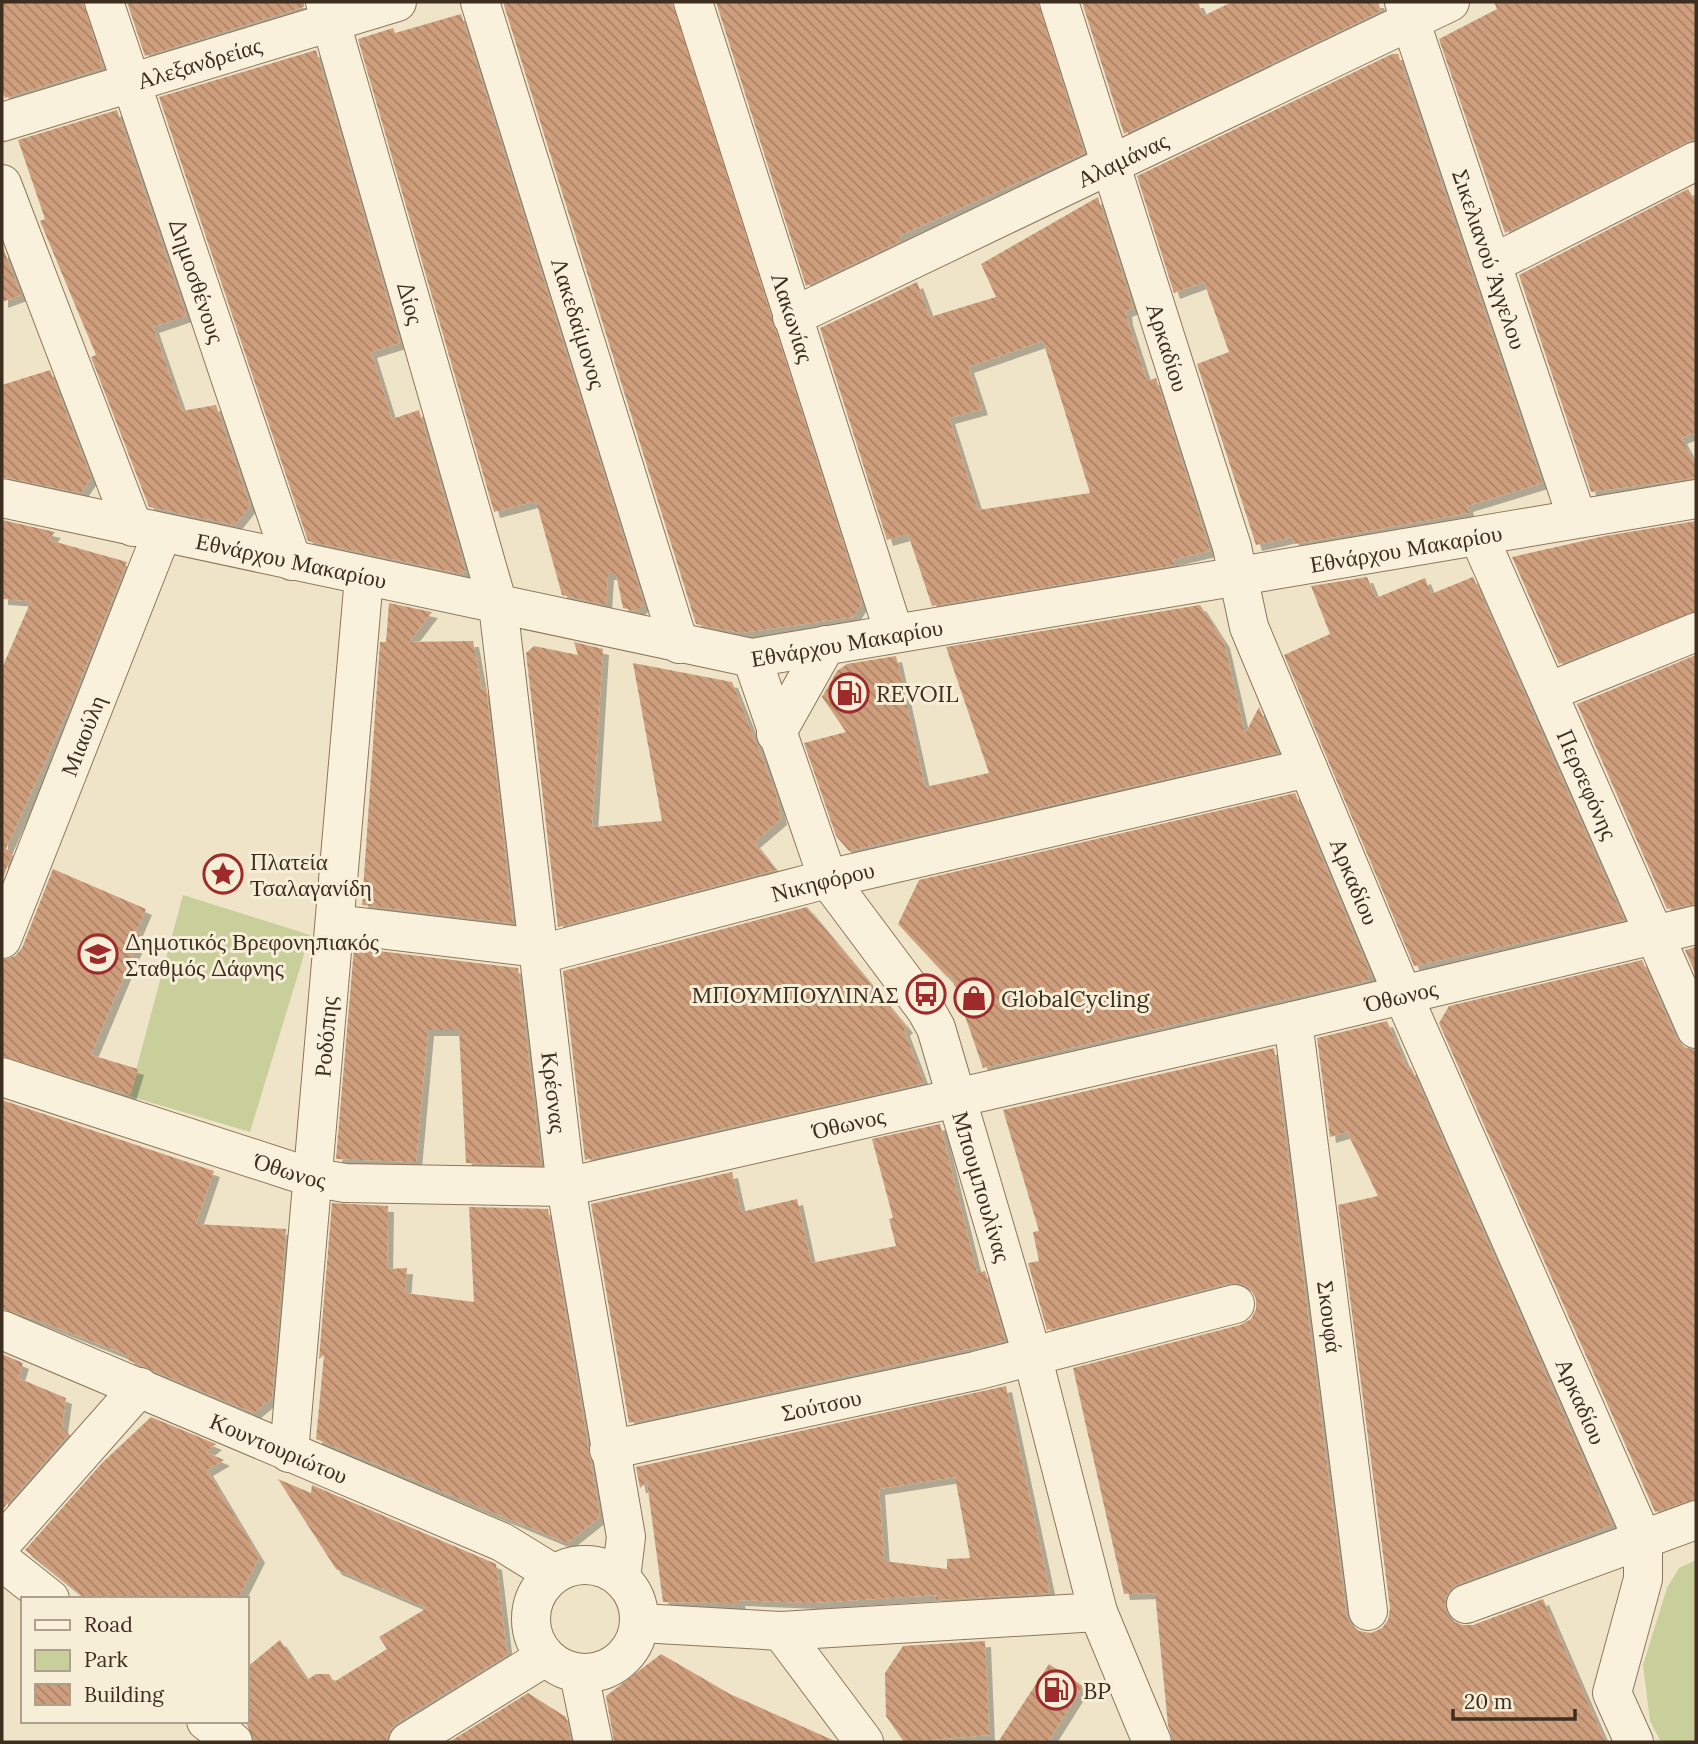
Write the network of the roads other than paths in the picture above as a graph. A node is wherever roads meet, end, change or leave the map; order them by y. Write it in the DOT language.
graph roads {
  1 [pos="104,2"];
  2 [pos="397,2"];
  3 [pos="480,2"];
  4 [pos="693,2"];
  5 [pos="1059,2"];
  6 [pos="1450,2"];
  7 [pos="328,11"];
  8 [pos="1407,11"];
  9 [pos="130,81"];
  10 [pos="2,122"];
  11 [pos="1110,164"];
  12 [pos="1695,164"];
  13 [pos="2,184"];
  14 [pos="1492,264"];
  15 [pos="792,317"];
  16 [pos="2,498"];
  17 [pos="1696,499"];
  18 [pos="1577,518"];
  19 [pos="148,530"];
  20 [pos="1479,537"];
  21 [pos="292,561"];
  22 [pos="364,577"];
  23 [pos="1238,578"];
  24 [pos="498,606"];
  25 [pos="1696,632"];
  26 [pos="894,633"];
  27 [pos="679,644"];
  28 [pos="826,645"];
  29 [pos="752,658"];
  30 [pos="1548,692"];
  31 [pos="776,734"];
  32 [pos="1308,768"];
  33 [pos="828,879"];
  34 [pos="336,924"];
  35 [pos="1696,925"];
  36 [pos="1655,934"];
  37 [pos="2,939"];
  38 [pos="536,948"];
  39 [pos="1402,993"];
  40 [pos="1293,1021"];
  41 [pos="1696,1029"];
  42 [pos="2,1077"];
  43 [pos="956,1097"];
  44 [pos="310,1177"];
  45 [pos="566,1187"];
  46 [pos="1235,1304"];
  47 [pos="2,1330"];
  48 [pos="1032,1355"];
  49 [pos="139,1387"];
  50 [pos="609,1450"];
  51 [pos="289,1453"];
  52 [pos="1696,1520"];
  53 [pos="1643,1539"];
  54 [pos="2,1544"];
  55 [pos="2,1561"];
  56 [pos="554,1574"];
  57 [pos="621,1578"];
  58 [pos="47,1597"];
  59 [pos="1466,1604"];
  60 [pos="1368,1611"];
  61 [pos="1098,1612"];
  62 [pos="640,1623"];
  63 [pos="781,1631"];
  64 [pos="545,1657"];
  65 [pos="579,1674"];
  66 [pos="209,1723"];
  67 [pos="233,1742"];
  68 [pos="408,1742"];
  69 [pos="593,1742"];
  70 [pos="864,1742"];
  71 [pos="1152,1742"];
  72 [pos="1634,1742"];
  1 -- 9 [label="street, Δημοσθένους"];
  2 -- 7 [label="street, Αλεξανδρείας"];
  3 -- 27 [label="street, Λακεδαίμονος"];
  4 -- 15 [label="street, Λακωνίας"];
  5 -- 11 [label="street, Αρκαδίου"];
  6 -- 8 [label="street, Αλαμάνας"];
  7 -- 9 [label="street, Αλεξανδρείας"];
  7 -- 24 [label="street, Δίος"];
  8 -- 11 [label="street, Αλαμάνας"];
  8 -- 14 [label="street, Σικελιανού Άγγελου"];
  9 -- 10 [label="street, Αλεξανδρείας"];
  9 -- 21 [label="street, Δημοσθένους"];
  11 -- 15 [label="street, Αλαμάνας"];
  11 -- 23 [label="street, Αρκαδίου"];
  12 -- 14 [label="street"];
  13 -- 19 [label="street"];
  14 -- 18 [label="street, Σικελιανού Άγγελου"];
  15 -- 26 [label="street, Λακωνίας"];
  16 -- 19 [label="street, Εθνάρχου Μακαρίου"];
  17 -- 18 [label="street, Εθνάρχου Μακαρίου"];
  18 -- 20 [label="street, Εθνάρχου Μακαρίου"];
  19 -- 21 [label="street, Εθνάρχου Μακαρίου"];
  19 -- 37 [label="street, Μιαούλη"];
  20 -- 23 [label="street, Εθνάρχου Μακαρίου"];
  20 -- 30 [label="street, Περσεφόνης"];
  21 -- 22 [label="street, Εθνάρχου Μακαρίου"];
  22 -- 24 [label="street, Εθνάρχου Μακαρίου"];
  22 -- 34 [label="street, Ροδόπης"];
  23 -- 26 [label="street, Εθνάρχου Μακαρίου"];
  23 -- 32 [label="street, Αρκαδίου"];
  24 -- 27 [label="street, Εθνάρχου Μακαρίου"];
  24 -- 38 [label="street, Κρέσνας"];
  25 -- 30 [label="street"];
  26 -- 28 [label="street, Εθνάρχου Μακαρίου"];
  27 -- 29 [label="street, Εθνάρχου Μακαρίου"];
  28 -- 29 [label="street, Εθνάρχου Μακαρίου"];
  28 -- 31 [label="street"];
  29 -- 31 [label="street, Μπουμπουλίνας"];
  30 -- 36 [label="street, Περσεφόνης"];
  31 -- 33 [label="street, Μπουμπουλίνας"];
  32 -- 33 [label="street, Νικηφόρου"];
  32 -- 39 [label="street, Αρκαδίου"];
  33 -- 38 [label="street, Νικηφόρου"];
  33 -- 43 [label="street, Μπουμπουλίνας"];
  34 -- 38 [label="street, Νικηφόρου"];
  34 -- 44 [label="street, Ροδόπης"];
  35 -- 36 [label="street, Όθωνος"];
  36 -- 39 [label="street, Όθωνος"];
  36 -- 41 [label="street, Περσεφόνης"];
  38 -- 45 [label="street, Κρέσνας"];
  39 -- 40 [label="street, Όθωνος"];
  39 -- 53 [label="street, Αρκαδίου"];
  40 -- 43 [label="street, Όθωνος"];
  40 -- 60 [label="street, Σκουφά"];
  42 -- 44 [label="street, Όθωνος"];
  43 -- 45 [label="street, Όθωνος"];
  43 -- 48 [label="street, Μπουμπουλίνας"];
  44 -- 45 [label="street, Όθωνος"];
  44 -- 51 [label="street, Ροδόπης"];
  45 -- 50 [label="street, Κρέσνας"];
  46 -- 48 [label="street, Σούτσου"];
  47 -- 49 [label="street, Κουντουριώτου"];
  48 -- 50 [label="street, Σούτσου"];
  48 -- 61 [label="street, Μπουμπουλίνας"];
  49 -- 51 [label="street, Κουντουριώτου"];
  49 -- 54 [label="street"];
  50 -- 57 [label="street, Κρέσνας"];
  51 -- 56 [label="street, Κουντουριώτου"];
  52 -- 53 [label="street"];
  53 -- 59 [label="street"];
  53 -- 72 [label="street, Αρκαδίου"];
  55 -- 58 [label="street"];
  56 -- 57 [label="street"];
  56 -- 64 [label="street"];
  57 -- 62 [label="street"];
  61 -- 63 [label="street"];
  61 -- 71 [label="street, Μπουμπουλίνας"];
  62 -- 63 [label="street"];
  62 -- 65 [label="street"];
  63 -- 70 [label="street"];
  64 -- 65 [label="street"];
  64 -- 68 [label="street"];
  65 -- 69 [label="street"];
  66 -- 67 [label="street"];
}
